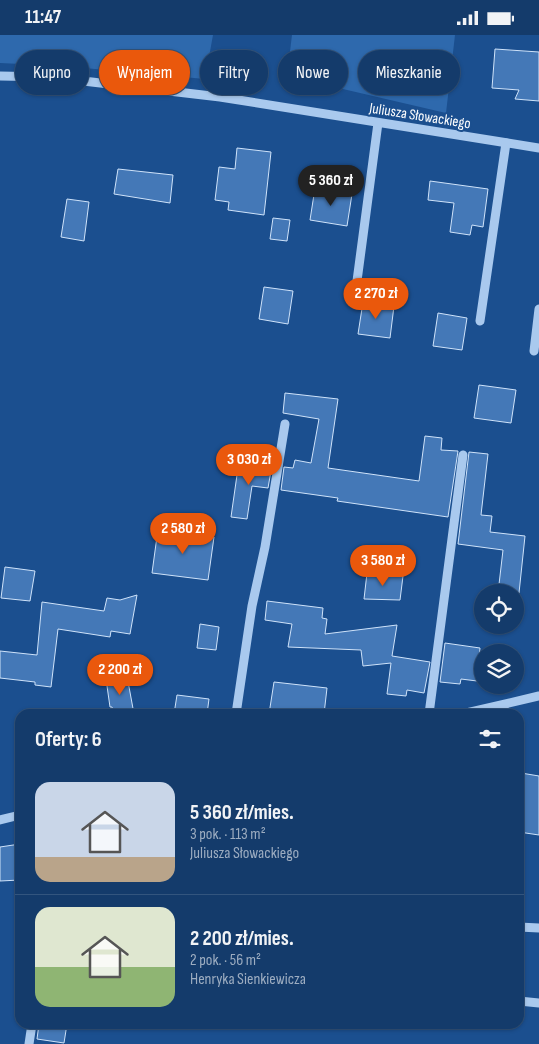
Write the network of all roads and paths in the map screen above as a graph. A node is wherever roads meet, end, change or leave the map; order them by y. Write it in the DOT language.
graph roads {
  1 [pos="0,76"];
  2 [pos="378,123"];
  3 [pos="506,143"];
  4 [pos="539,147"];
  5 [pos="355,296"];
  6 [pos="539,309"];
  7 [pos="480,321"];
  8 [pos="534,351"];
  9 [pos="284,424"];
  10 [pos="463,455"];
  11 [pos="539,696"];
  12 [pos="237,709"];
  13 [pos="430,709"];
  14 [pos="483,709"];
  15 [pos="15,816"];
  16 [pos="0,820"];
  17 [pos="524,927"];
  18 [pos="539,928"];
  19 [pos="524,1002"];
  20 [pos="539,1003"];
  21 [pos="31,1029"];
  22 [pos="29,1044"];
  1 -- 2 [label="street, Juliusza Słowackiego"];
  2 -- 3 [label="street, Juliusza Słowackiego"];
  2 -- 5 [label="street"];
  3 -- 4 [label="street, Juliusza Słowackiego"];
  3 -- 7 [label="street"];
  6 -- 8 [label="street"];
  9 -- 12 [label="street"];
  10 -- 13 [label="street"];
  11 -- 14 [label="street"];
  15 -- 16 [label="street"];
  17 -- 18 [label="street"];
  19 -- 20 [label="street"];
  21 -- 22 [label="street"];
}
